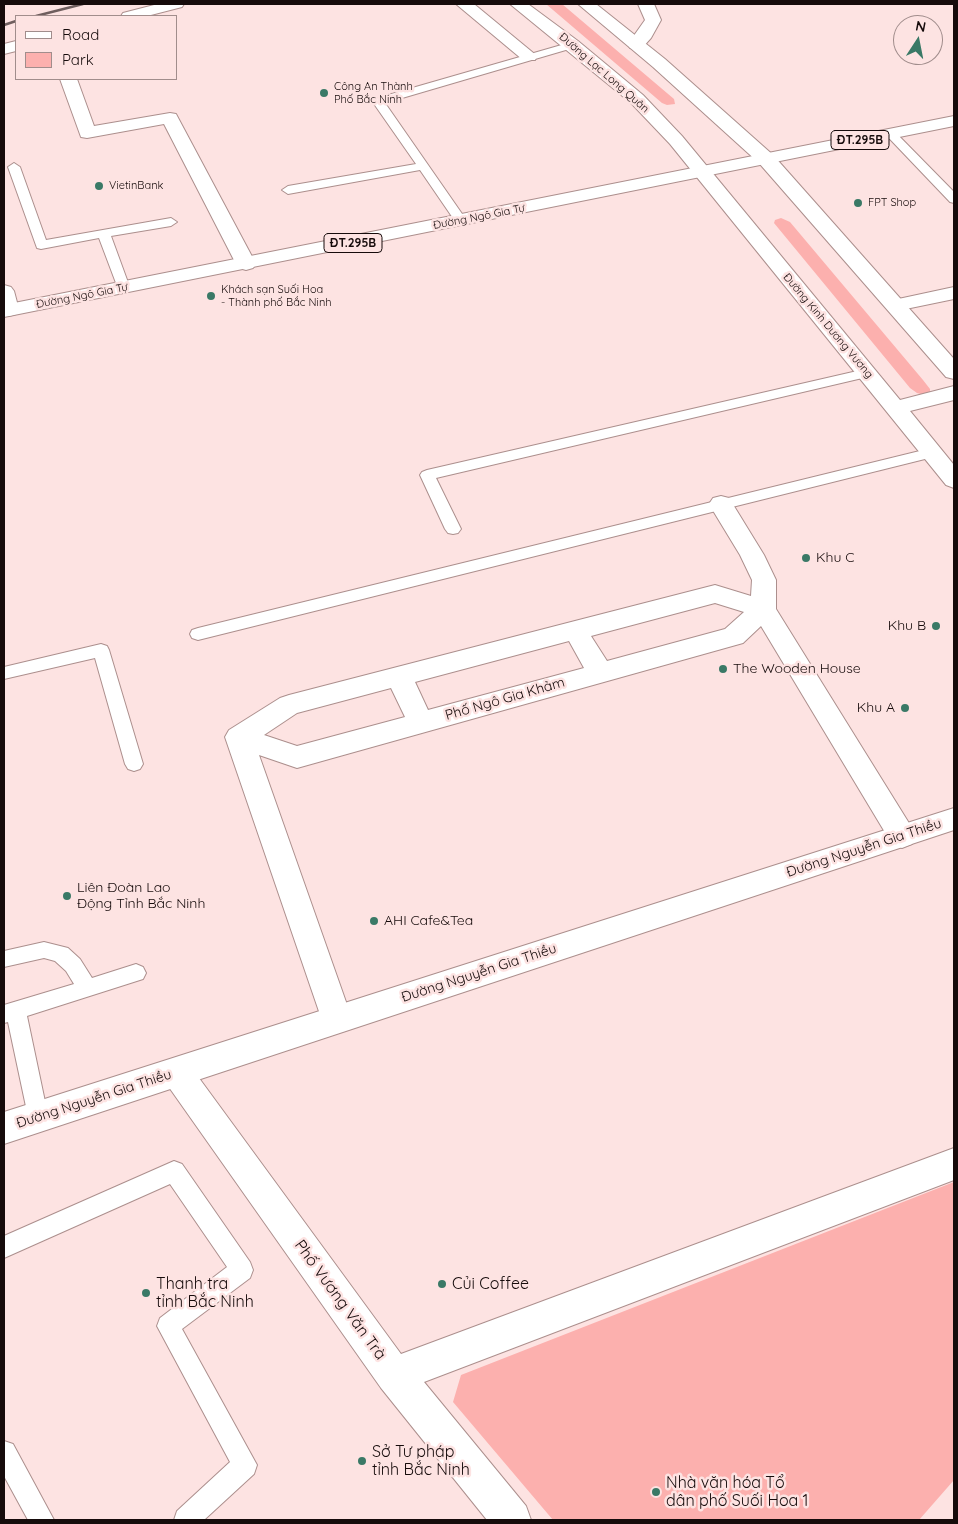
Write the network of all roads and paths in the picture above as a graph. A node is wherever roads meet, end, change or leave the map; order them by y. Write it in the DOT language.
graph roads {
  1 [pos="176,4"];
  2 [pos="464,4"];
  3 [pos="518,4"];
  4 [pos="586,4"];
  5 [pos="646,4"];
  6 [pos="133,15"];
  7 [pos="636,44"];
  8 [pos="572,45"];
  9 [pos="529,56"];
  10 [pos="69,80"];
  11 [pos="954,121"];
  12 [pos="891,134"];
  13 [pos="766,159"];
  14 [pos="424,166"];
  15 [pos="14,167"];
  16 [pos="702,173"];
  17 [pos="288,190"];
  18 [pos="954,199"];
  19 [pos="462,221"];
  20 [pos="171,222"];
  21 [pos="104,234"];
  22 [pos="246,264"];
  23 [pos="124,288"];
  24 [pos="954,293"];
  25 [pos="5,304"];
  26 [pos="896,305"];
  27 [pos="954,372"];
  28 [pos="866,373"];
  29 [pos="954,393"];
  30 [pos="896,408"];
  31 [pos="932,453"];
  32 [pos="954,480"];
  33 [pos="721,504"];
  34 [pos="453,529"];
  35 [pos="763,609"];
  36 [pos="575,630"];
  37 [pos="198,634"];
  38 [pos="4,673"];
  39 [pos="600,673"];
  40 [pos="399,676"];
  41 [pos="421,723"];
  42 [pos="239,737"];
  43 [pos="134,764"];
  44 [pos="954,819"];
  45 [pos="902,836"];
  46 [pos="4,959"];
  47 [pos="136,973"];
  48 [pos="88,988"];
  49 [pos="10,1013"];
  50 [pos="336,1019"];
  51 [pos="177,1073"];
  52 [pos="38,1116"];
  53 [pos="4,1128"];
  54 [pos="954,1164"];
  55 [pos="4,1247"];
  56 [pos="394,1375"];
  57 [pos="4,1453"];
  58 [pos="42,1520"];
  59 [pos="186,1520"];
  60 [pos="512,1520"];
  1 -- 6 [label="street"];
  2 -- 9 [label="street"];
  3 -- 8 [label="street, Đường Lạc Long Quân"];
  4 -- 7 [label="street"];
  5 -- 7 [label="street"];
  7 -- 13 [label="street"];
  8 -- 9 [label="lane"];
  8 -- 16 [label="street, Đường Lạc Long Quân"];
  9 -- 14 [label="lane"];
  10 -- 22 [label="street"];
  11 -- 12 [label="street, Đường Ngô Gia Tự / ĐT.295B"];
  12 -- 13 [label="street, Đường Ngô Gia Tự / ĐT.295B"];
  12 -- 18 [label="lane"];
  13 -- 16 [label="street, Đường Ngô Gia Tự / ĐT.295B"];
  13 -- 26 [label="street"];
  14 -- 17 [label="lane"];
  14 -- 19 [label="lane"];
  15 -- 21 [label="lane"];
  16 -- 19 [label="street, Đường Ngô Gia Tự / ĐT.295B"];
  16 -- 28 [label="street, Đường Kinh Dương Vương"];
  19 -- 22 [label="street, Đường Ngô Gia Tự / ĐT.295B"];
  20 -- 21 [label="lane"];
  21 -- 23 [label="lane"];
  22 -- 23 [label="street, Đường Ngô Gia Tự / ĐT.295B"];
  23 -- 25 [label="street, Đường Ngô Gia Tự / ĐT.295B"];
  24 -- 26 [label="street"];
  26 -- 27 [label="street"];
  28 -- 30 [label="street, Đường Kinh Dương Vương"];
  28 -- 34 [label="lane"];
  29 -- 30 [label="street"];
  30 -- 31 [label="street, Đường Kinh Dương Vương"];
  31 -- 32 [label="street, Đường Kinh Dương Vương"];
  31 -- 33 [label="lane"];
  33 -- 35 [label="street"];
  33 -- 37 [label="lane"];
  35 -- 36 [label="street"];
  35 -- 39 [label="street, Phố Ngô Gia Khảm"];
  35 -- 45 [label="street"];
  36 -- 39 [label="street"];
  36 -- 40 [label="street"];
  38 -- 43 [label="lane"];
  39 -- 41 [label="street, Phố Ngô Gia Khảm"];
  40 -- 41 [label="street"];
  40 -- 42 [label="street"];
  41 -- 42 [label="street, Phố Ngô Gia Khảm"];
  42 -- 50 [label="street"];
  44 -- 45 [label="street, Đường Nguyễn Gia Thiều"];
  45 -- 50 [label="street, Đường Nguyễn Gia Thiều"];
  46 -- 48 [label="lane"];
  47 -- 48 [label="lane"];
  48 -- 49 [label="lane"];
  49 -- 52 [label="lane"];
  50 -- 51 [label="street, Đường Nguyễn Gia Thiều"];
  51 -- 52 [label="street, Đường Nguyễn Gia Thiều"];
  51 -- 56 [label="street, Phố Vương Văn Trà"];
  52 -- 53 [label="street, Đường Nguyễn Gia Thiều"];
  54 -- 56 [label="street"];
  55 -- 59 [label="lane"];
  56 -- 60 [label="street, Phố Vương Văn Trà"];
  57 -- 58 [label="lane"];
}
